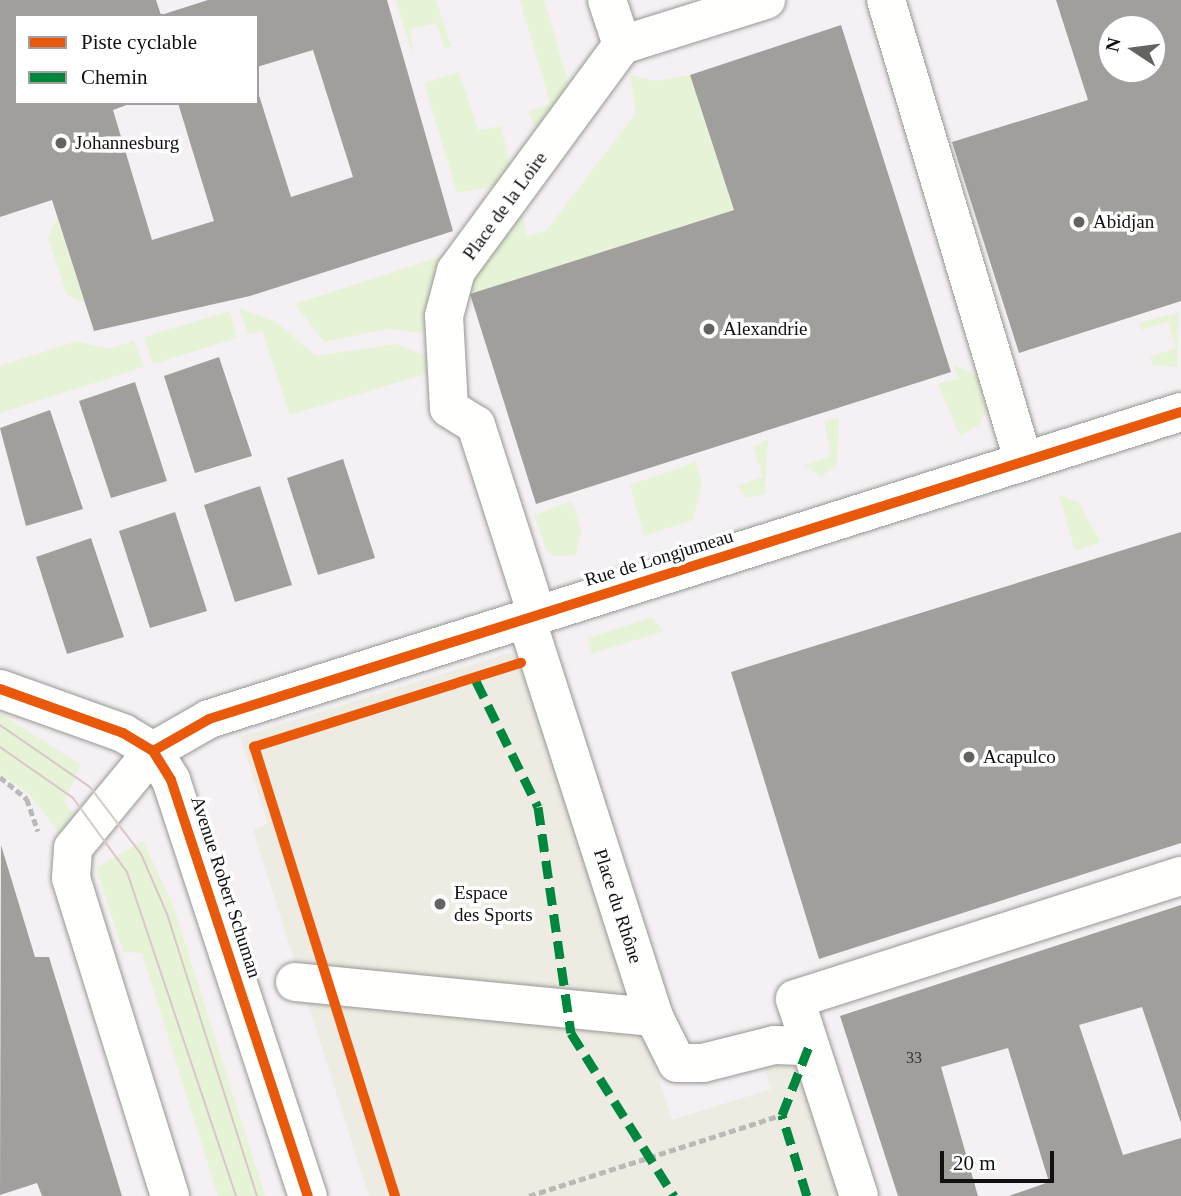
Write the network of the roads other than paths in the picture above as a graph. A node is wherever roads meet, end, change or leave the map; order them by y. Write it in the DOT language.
graph roads {
  1 [pos="607,0"];
  2 [pos="766,0"];
  3 [pos="886,0"];
  4 [pos="622,45"];
  5 [pos="1181,412"];
  6 [pos="1024,462"];
  7 [pos="532,616"];
  8 [pos="0,689"];
  9 [pos="153,751"];
  10 [pos="1181,876"];
  11 [pos="295,982"];
  12 [pos="654,1017"];
  13 [pos="808,1046"];
  14 [pos="170,1196"];
  15 [pos="308,1196"];
  16 [pos="859,1196"];
  1 -- 4 [label="street"];
  2 -- 4 [label="street"];
  3 -- 6 [label="street"];
  4 -- 7 [label="street, Place de la Loire"];
  5 -- 6 [label="street, Rue de Longjumeau"];
  6 -- 7 [label="street, Rue de Longjumeau"];
  7 -- 9 [label="street, Rue de Longjumeau"];
  7 -- 12 [label="street, Place du Rhône"];
  8 -- 9 [label="street"];
  9 -- 14 [label="street"];
  9 -- 15 [label="street, Avenue Robert Schuman"];
  10 -- 13 [label="street"];
  11 -- 12 [label="street"];
  12 -- 13 [label="street, Place du Rhône"];
  13 -- 16 [label="street"];
}
